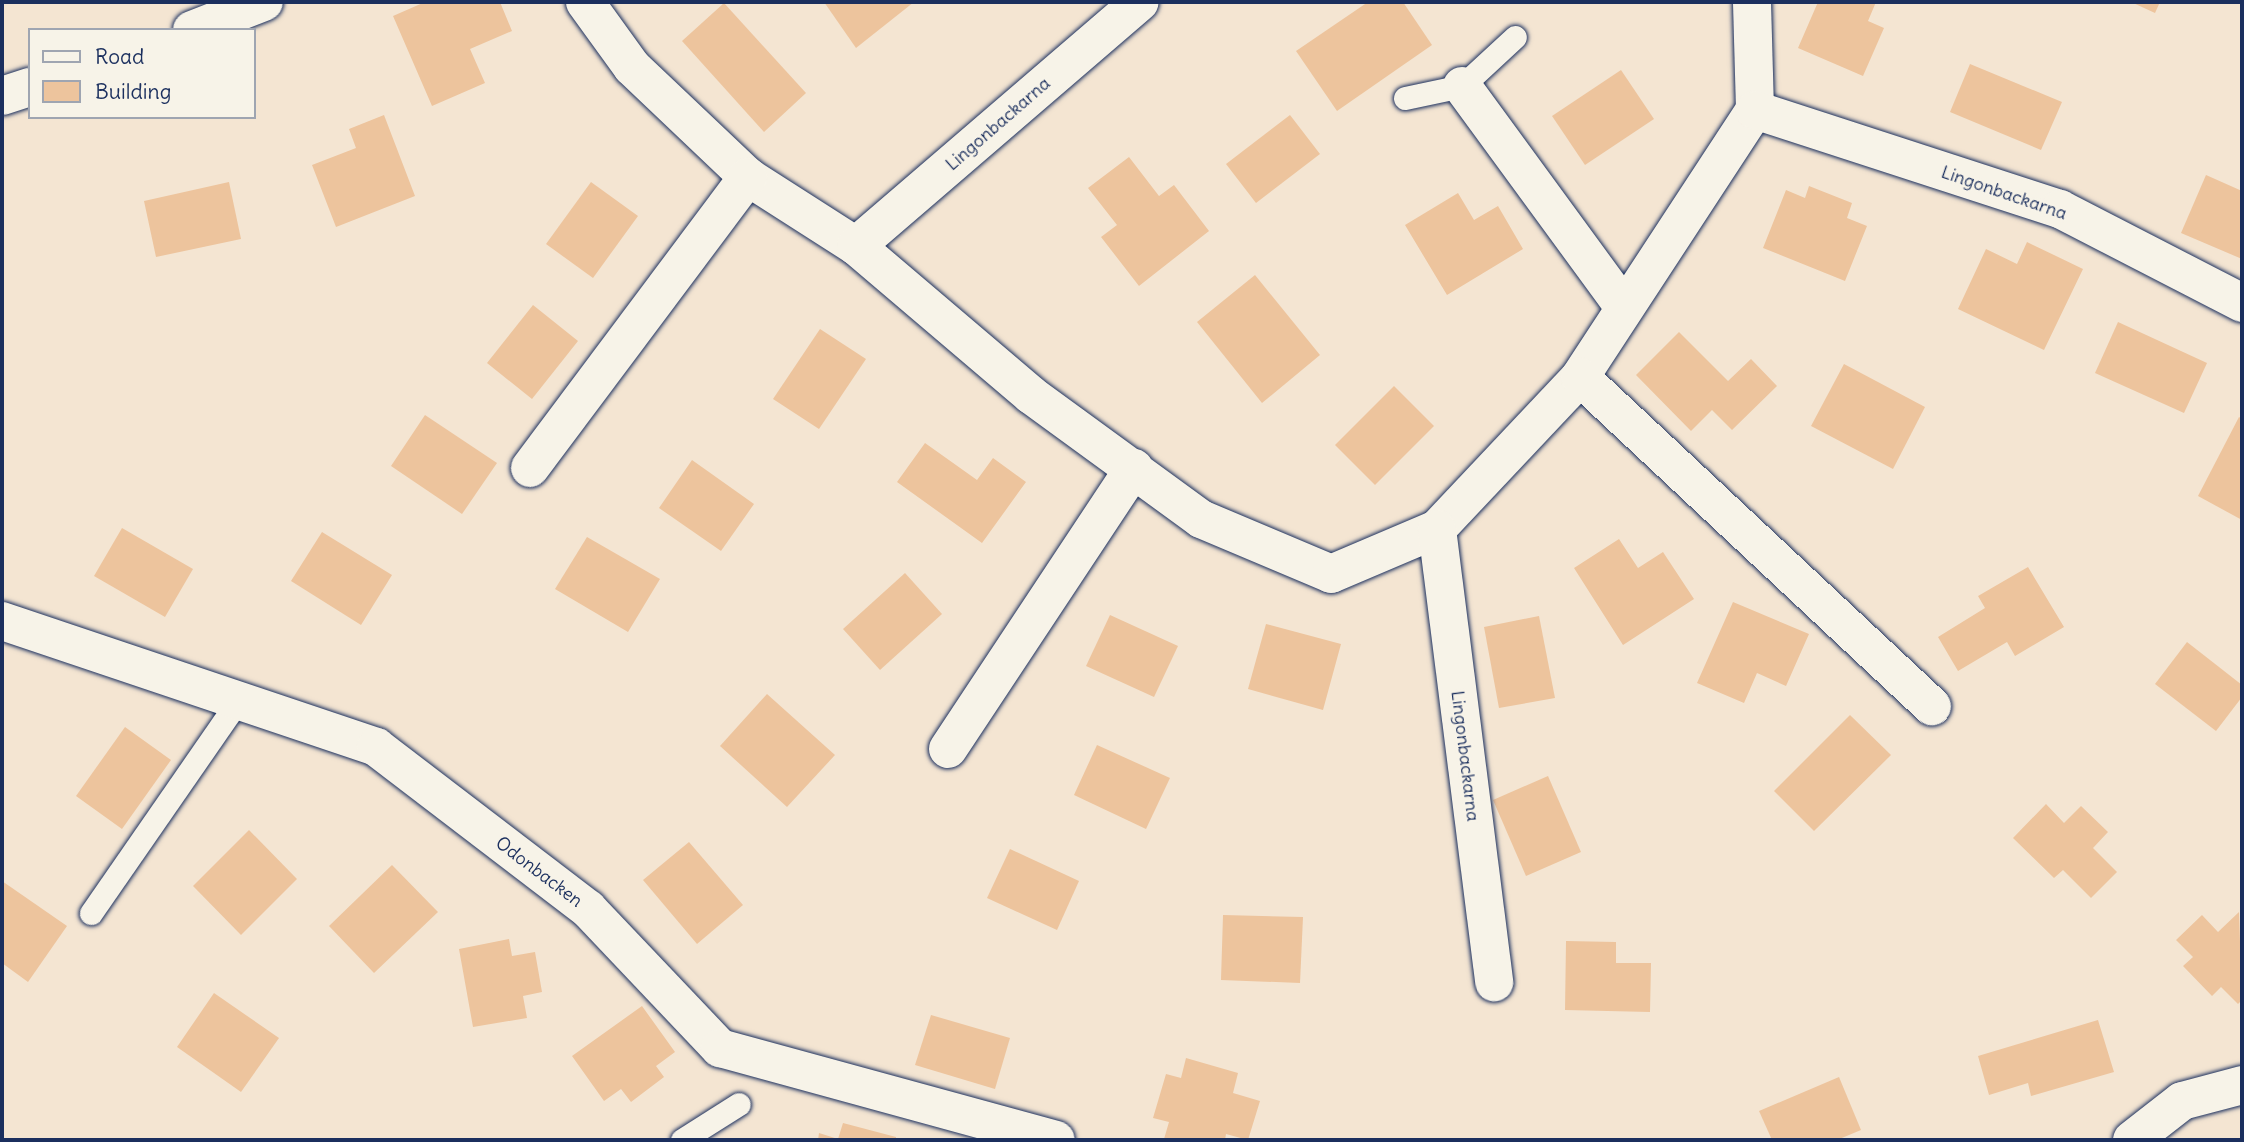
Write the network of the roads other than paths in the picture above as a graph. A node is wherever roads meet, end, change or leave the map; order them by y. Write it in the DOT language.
graph roads {
  1 [pos="264,2"];
  2 [pos="584,2"];
  3 [pos="1140,2"];
  4 [pos="1752,2"];
  5 [pos="224,10"];
  6 [pos="195,28"];
  7 [pos="1515,37"];
  8 [pos="1462,86"];
  9 [pos="28,88"];
  10 [pos="2,96"];
  11 [pos="1405,98"];
  12 [pos="1755,110"];
  13 [pos="748,177"];
  14 [pos="856,246"];
  15 [pos="2242,303"];
  16 [pos="1624,307"];
  17 [pos="1580,377"];
  18 [pos="530,468"];
  19 [pos="1134,468"];
  20 [pos="1437,529"];
  21 [pos="2,621"];
  22 [pos="238,701"];
  23 [pos="1932,706"];
  24 [pos="948,749"];
  25 [pos="91,913"];
  26 [pos="1494,982"];
  27 [pos="2237,1094"];
  28 [pos="739,1104"];
  29 [pos="682,1140"];
  30 [pos="1056,1140"];
  31 [pos="2132,1140"];
  1 -- 5 [label="street"];
  2 -- 13 [label="street"];
  3 -- 14 [label="street, Lingonbackarna"];
  4 -- 12 [label="street"];
  5 -- 6 [label="street"];
  7 -- 8 [label="lane"];
  8 -- 11 [label="lane"];
  8 -- 16 [label="street"];
  9 -- 10 [label="street"];
  12 -- 15 [label="street, Lingonbackarna"];
  12 -- 16 [label="street"];
  13 -- 14 [label="street"];
  13 -- 18 [label="street"];
  14 -- 19 [label="street"];
  16 -- 17 [label="street"];
  17 -- 20 [label="street"];
  17 -- 23 [label="street"];
  19 -- 20 [label="street"];
  19 -- 24 [label="street"];
  20 -- 26 [label="street, Lingonbackarna"];
  21 -- 22 [label="street, Odonbacken"];
  22 -- 25 [label="lane"];
  22 -- 30 [label="street, Odonbacken"];
  27 -- 31 [label="street"];
  28 -- 29 [label="lane"];
}
